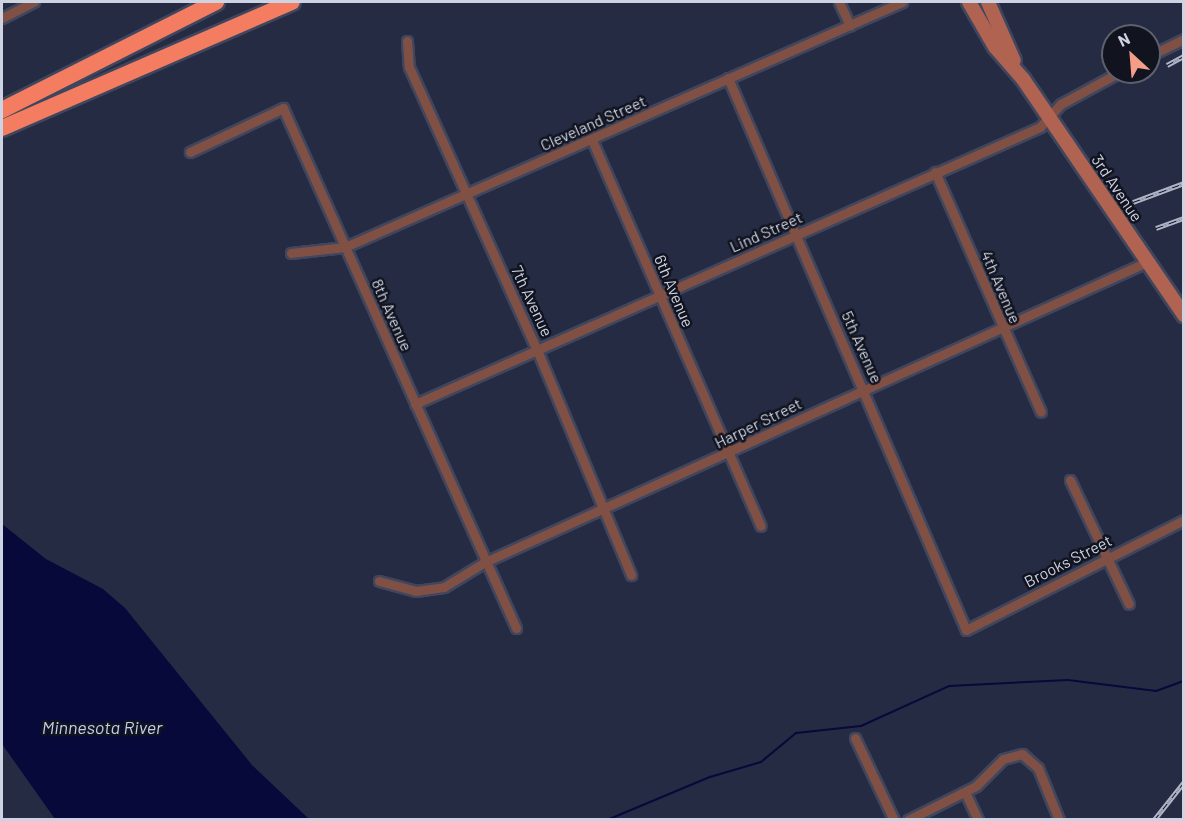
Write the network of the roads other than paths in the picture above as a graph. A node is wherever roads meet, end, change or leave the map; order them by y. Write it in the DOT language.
graph roads {
  1 [pos="34,2"];
  2 [pos="216,2"];
  3 [pos="292,2"];
  4 [pos="839,2"];
  5 [pos="902,2"];
  6 [pos="969,2"];
  7 [pos="988,2"];
  8 [pos="2,18"];
  9 [pos="850,26"];
  10 [pos="1184,39"];
  11 [pos="406,41"];
  12 [pos="1161,50"];
  13 [pos="728,78"];
  14 [pos="1023,80"];
  15 [pos="1101,82"];
  16 [pos="2,110"];
  17 [pos="1049,117"];
  18 [pos="2,128"];
  19 [pos="592,140"];
  20 [pos="190,152"];
  21 [pos="935,172"];
  22 [pos="466,195"];
  23 [pos="796,235"];
  24 [pos="345,247"];
  25 [pos="291,253"];
  26 [pos="1147,262"];
  27 [pos="660,296"];
  28 [pos="1184,315"];
  29 [pos="1002,327"];
  30 [pos="537,350"];
  31 [pos="864,388"];
  32 [pos="415,404"];
  33 [pos="1041,412"];
  34 [pos="728,455"];
  35 [pos="1070,480"];
  36 [pos="603,508"];
  37 [pos="1184,520"];
  38 [pos="761,526"];
  39 [pos="1106,557"];
  40 [pos="485,562"];
  41 [pos="631,575"];
  42 [pos="379,581"];
  43 [pos="1129,604"];
  44 [pos="516,628"];
  45 [pos="966,630"];
  46 [pos="855,738"];
  47 [pos="965,792"];
  48 [pos="894,819"];
  49 [pos="908,819"];
  50 [pos="978,819"];
  51 [pos="1059,819"];
  1 -- 8 [label="street"];
  2 -- 16 [label="highway"];
  3 -- 18 [label="highway"];
  4 -- 9 [label="street"];
  5 -- 9 [label="street, Cleveland Street"];
  6 -- 14 [label="street, 3rd Avenue"];
  7 -- 14 [label="street, 3rd Avenue"];
  9 -- 13 [label="street, Cleveland Street"];
  10 -- 12 [label="street"];
  11 -- 22 [label="street, 7th Avenue"];
  13 -- 19 [label="street, Cleveland Street"];
  13 -- 23 [label="street, 5th Avenue"];
  14 -- 17 [label="street, 3rd Avenue"];
  15 -- 17 [label="street, Lind Street"];
  17 -- 21 [label="street, Lind Street"];
  17 -- 26 [label="street, 3rd Avenue"];
  19 -- 22 [label="street, Cleveland Street"];
  19 -- 27 [label="street, 6th Avenue"];
  20 -- 24 [label="street, 8th Avenue"];
  21 -- 23 [label="street, Lind Street"];
  21 -- 29 [label="street, 4th Avenue"];
  22 -- 24 [label="street, Cleveland Street"];
  22 -- 30 [label="street, 7th Avenue"];
  23 -- 27 [label="street, Lind Street"];
  23 -- 31 [label="street, 5th Avenue"];
  24 -- 25 [label="street, Cleveland Street"];
  24 -- 32 [label="street, 8th Avenue"];
  26 -- 28 [label="street, 3rd Avenue"];
  26 -- 29 [label="street, Harper Street"];
  27 -- 30 [label="street, Lind Street"];
  27 -- 34 [label="street, 6th Avenue"];
  29 -- 31 [label="street, Harper Street"];
  29 -- 33 [label="street, 4th Avenue"];
  30 -- 32 [label="street, Lind Street"];
  30 -- 36 [label="street, 7th Avenue"];
  31 -- 34 [label="street, Harper Street"];
  31 -- 45 [label="street, 5th Avenue"];
  32 -- 40 [label="street, 8th Avenue"];
  34 -- 36 [label="street, Harper Street"];
  34 -- 38 [label="street, 6th Avenue"];
  35 -- 39 [label="street"];
  36 -- 40 [label="street, Harper Street"];
  36 -- 41 [label="street, 7th Avenue"];
  37 -- 39 [label="street, Brooks Street"];
  39 -- 43 [label="street"];
  39 -- 45 [label="street, Brooks Street"];
  40 -- 42 [label="street, Harper Street"];
  40 -- 44 [label="street, 8th Avenue"];
  46 -- 48 [label="street"];
  47 -- 49 [label="street"];
  47 -- 50 [label="street"];
  47 -- 51 [label="street"];
}
